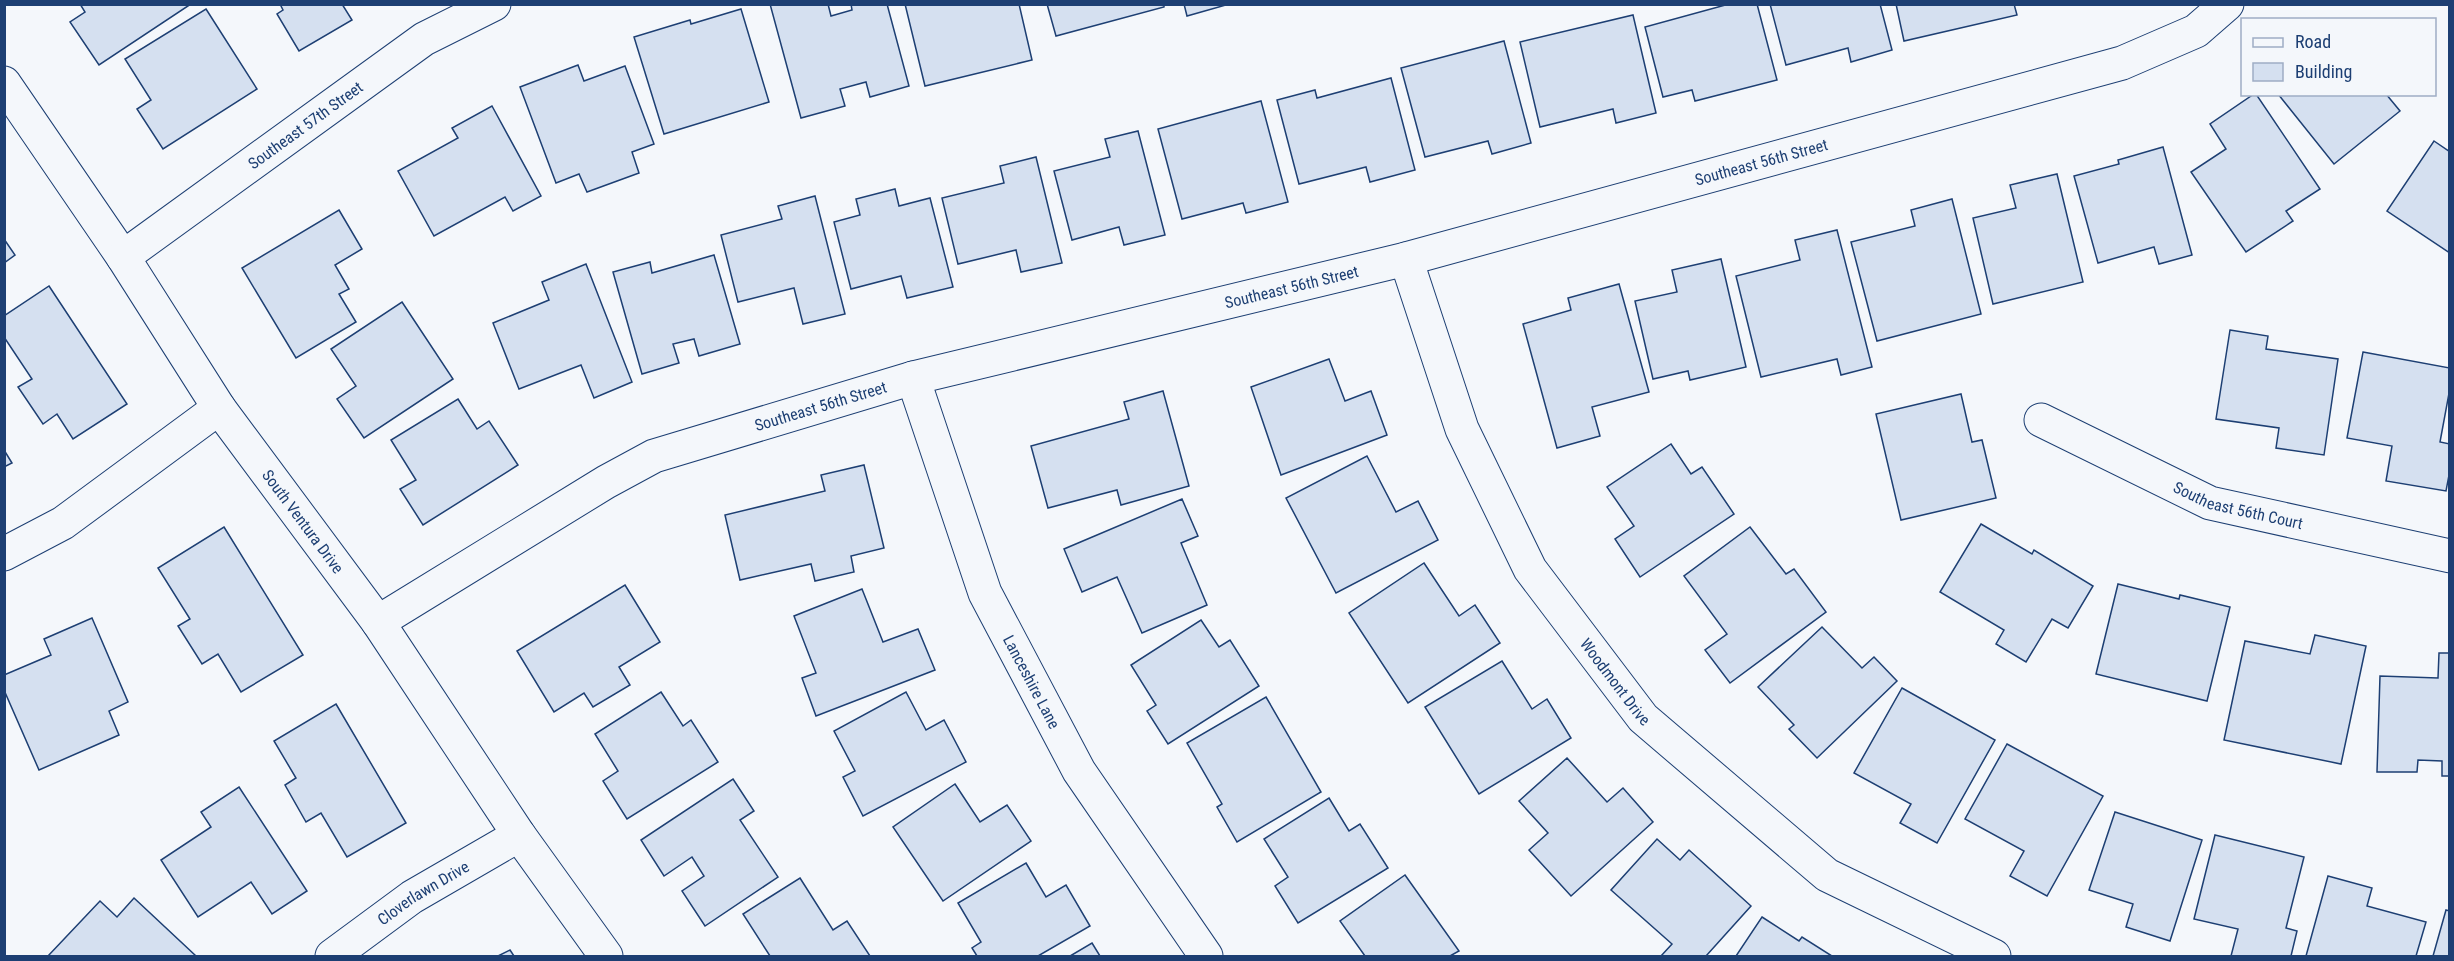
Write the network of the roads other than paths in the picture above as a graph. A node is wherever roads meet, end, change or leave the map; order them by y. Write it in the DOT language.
graph roads {
  1 [pos="494,4"];
  2 [pos="2227,4"];
  3 [pos="4,83"];
  4 [pos="123,257"];
  5 [pos="1406,259"];
  6 [pos="914,378"];
  7 [pos="219,408"];
  8 [pos="2041,420"];
  9 [pos="4,554"];
  10 [pos="2450,556"];
  11 [pos="378,622"];
  12 [pos="519,835"];
  13 [pos="332,957"];
  14 [pos="606,957"];
  15 [pos="1206,957"];
  16 [pos="1995,957"];
  1 -- 4 [label="street, Southeast 57th Street"];
  2 -- 5 [label="street, Southeast 56th Street"];
  3 -- 4 [label="street, South Ventura Drive"];
  4 -- 7 [label="street, South Ventura Drive"];
  5 -- 6 [label="street, Southeast 56th Street"];
  5 -- 16 [label="street, Woodmont Drive"];
  6 -- 11 [label="street, Southeast 56th Street"];
  6 -- 15 [label="street, Lanceshire Lane"];
  7 -- 9 [label="street"];
  7 -- 11 [label="street, South Ventura Drive"];
  8 -- 10 [label="street, Southeast 56th Court"];
  11 -- 12 [label="street, South Ventura Drive"];
  12 -- 13 [label="street, Cloverlawn Drive"];
  12 -- 14 [label="street, South Ventura Drive"];
}
